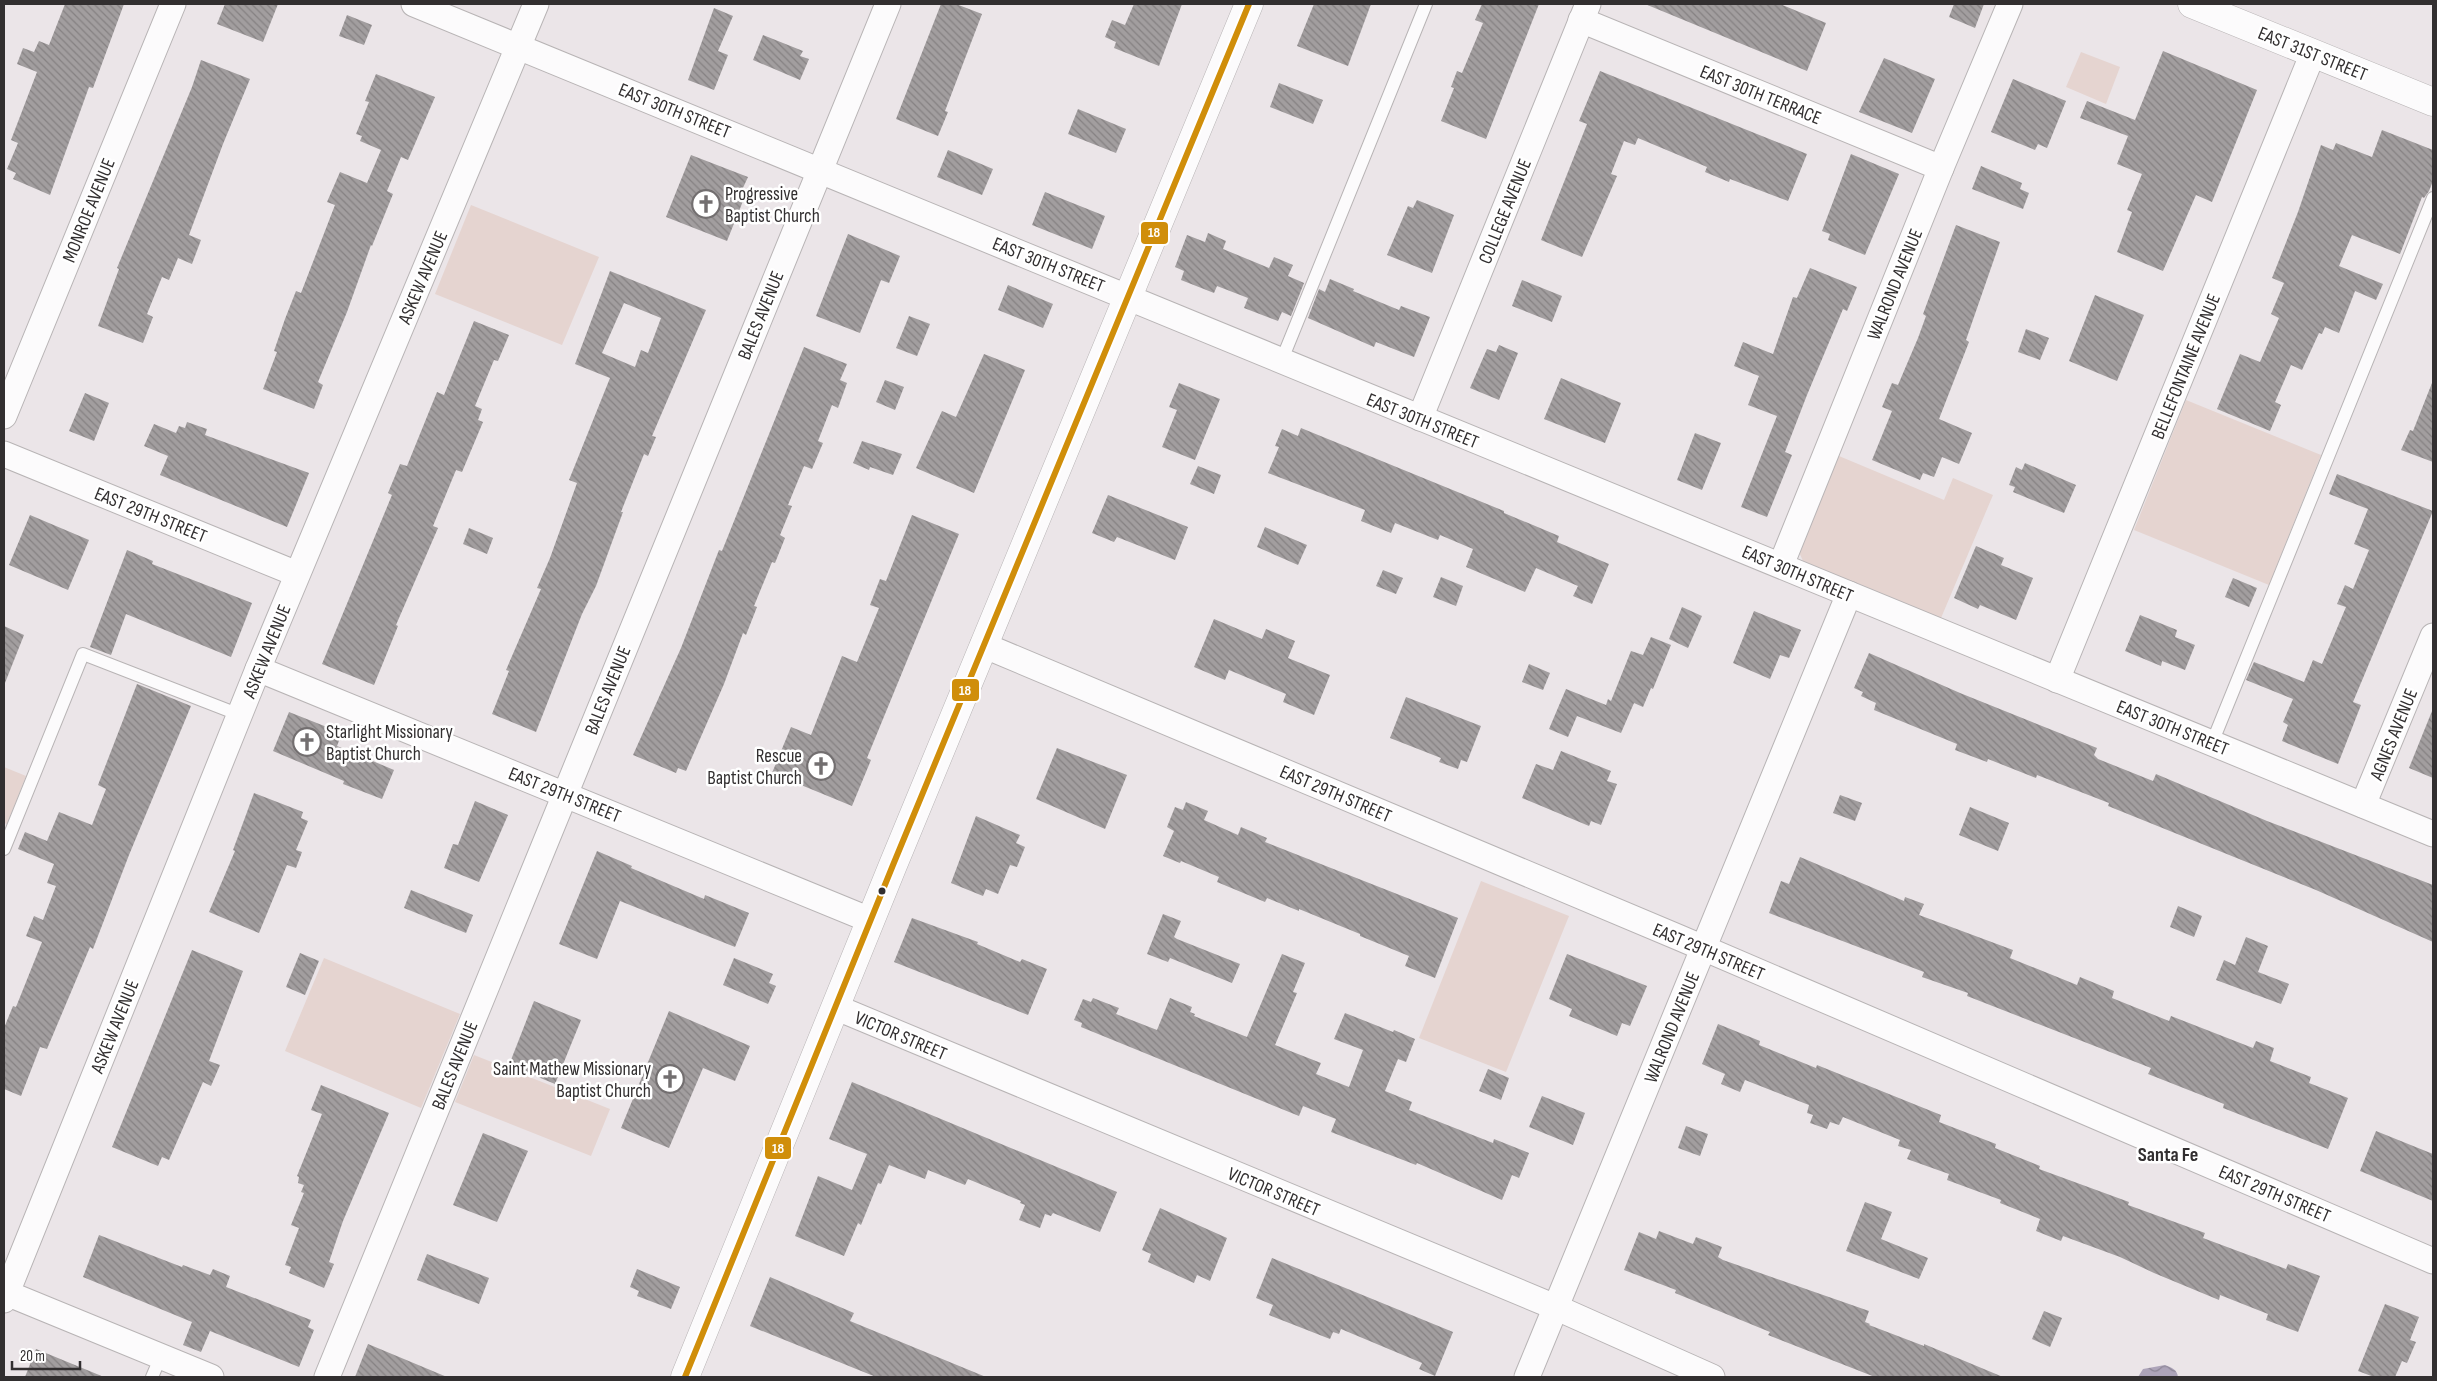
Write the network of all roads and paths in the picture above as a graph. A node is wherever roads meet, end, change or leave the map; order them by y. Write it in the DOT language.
graph roads {
  1 [pos="173,4"];
  2 [pos="414,4"];
  3 [pos="536,4"];
  4 [pos="888,4"];
  5 [pos="1249,4"];
  6 [pos="1426,4"];
  7 [pos="2010,4"];
  8 [pos="2192,4"];
  9 [pos="1585,12"];
  10 [pos="519,46"];
  11 [pos="2313,53"];
  12 [pos="2433,102"];
  13 [pos="1941,168"];
  14 [pos="820,170"];
  15 [pos="2433,198"];
  16 [pos="1129,297"];
  17 [pos="1281,362"];
  18 [pos="4,416"];
  19 [pos="1420,418"];
  20 [pos="4,454"];
  21 [pos="1781,565"];
  22 [pos="298,574"];
  23 [pos="1849,594"];
  24 [pos="2433,636"];
  25 [pos="983,645"];
  26 [pos="258,669"];
  27 [pos="2057,680"];
  28 [pos="240,715"];
  29 [pos="2212,743"];
  30 [pos="564,794"];
  31 [pos="2363,805"];
  32 [pos="2433,834"];
  33 [pos="4,849"];
  34 [pos="870,920"];
  35 [pos="1703,948"];
  36 [pos="835,1007"];
  37 [pos="2433,1261"];
  38 [pos="5,1295"];
  39 [pos="1555,1308"];
  40 [pos="156,1367"];
  41 [pos="210,1377"];
  42 [pos="327,1377"];
  43 [pos="685,1377"];
  44 [pos="1527,1377"];
  45 [pos="1712,1377"];
  1 -- 18 [label="street, MONROE AVENUE"];
  2 -- 10 [label="street, EAST 30TH STREET"];
  3 -- 10 [label="street, ASKEW AVENUE"];
  4 -- 14 [label="street, BALES AVENUE"];
  5 -- 16 [label="street"];
  6 -- 17 [label="lane"];
  7 -- 13 [label="street, WALROND AVENUE"];
  8 -- 11 [label="street, EAST 31ST STREET"];
  9 -- 13 [label="street, EAST 30TH TERRACE"];
  9 -- 19 [label="street, COLLEGE AVENUE"];
  10 -- 14 [label="street, EAST 30TH STREET"];
  10 -- 22 [label="street, ASKEW AVENUE"];
  11 -- 12 [label="street, EAST 31ST STREET"];
  11 -- 27 [label="street, BELLEFONTAINE AVENUE"];
  13 -- 21 [label="street, WALROND AVENUE"];
  14 -- 16 [label="street, EAST 30TH STREET"];
  14 -- 30 [label="street, BALES AVENUE"];
  15 -- 29 [label="lane"];
  16 -- 17 [label="street, EAST 30TH STREET"];
  16 -- 25 [label="street"];
  17 -- 19 [label="street, EAST 30TH STREET"];
  19 -- 21 [label="street, EAST 30TH STREET"];
  20 -- 22 [label="street, EAST 29TH STREET"];
  21 -- 23 [label="street, EAST 30TH STREET"];
  22 -- 26 [label="street, ASKEW AVENUE"];
  23 -- 27 [label="street, EAST 30TH STREET"];
  23 -- 35 [label="street, WALROND AVENUE"];
  24 -- 31 [label="street, AGNES AVENUE"];
  25 -- 34 [label="street"];
  25 -- 35 [label="street, EAST 29TH STREET"];
  26 -- 28 [label="street, ASKEW AVENUE"];
  26 -- 30 [label="street, EAST 29TH STREET"];
  27 -- 29 [label="street, EAST 30TH STREET"];
  28 -- 33 [label="lane"];
  28 -- 38 [label="street, ASKEW AVENUE"];
  29 -- 31 [label="street, EAST 30TH STREET"];
  30 -- 34 [label="street, EAST 29TH STREET"];
  30 -- 42 [label="street, BALES AVENUE"];
  31 -- 32 [label="street, EAST 30TH STREET"];
  34 -- 36 [label="street"];
  35 -- 37 [label="street, EAST 29TH STREET"];
  35 -- 39 [label="street, WALROND AVENUE"];
  36 -- 39 [label="street, VICTOR STREET"];
  36 -- 43 [label="street"];
  38 -- 40 [label="street"];
  39 -- 44 [label="street, WALROND AVENUE"];
  39 -- 45 [label="street, VICTOR STREET"];
  40 -- 41 [label="street"];
}
